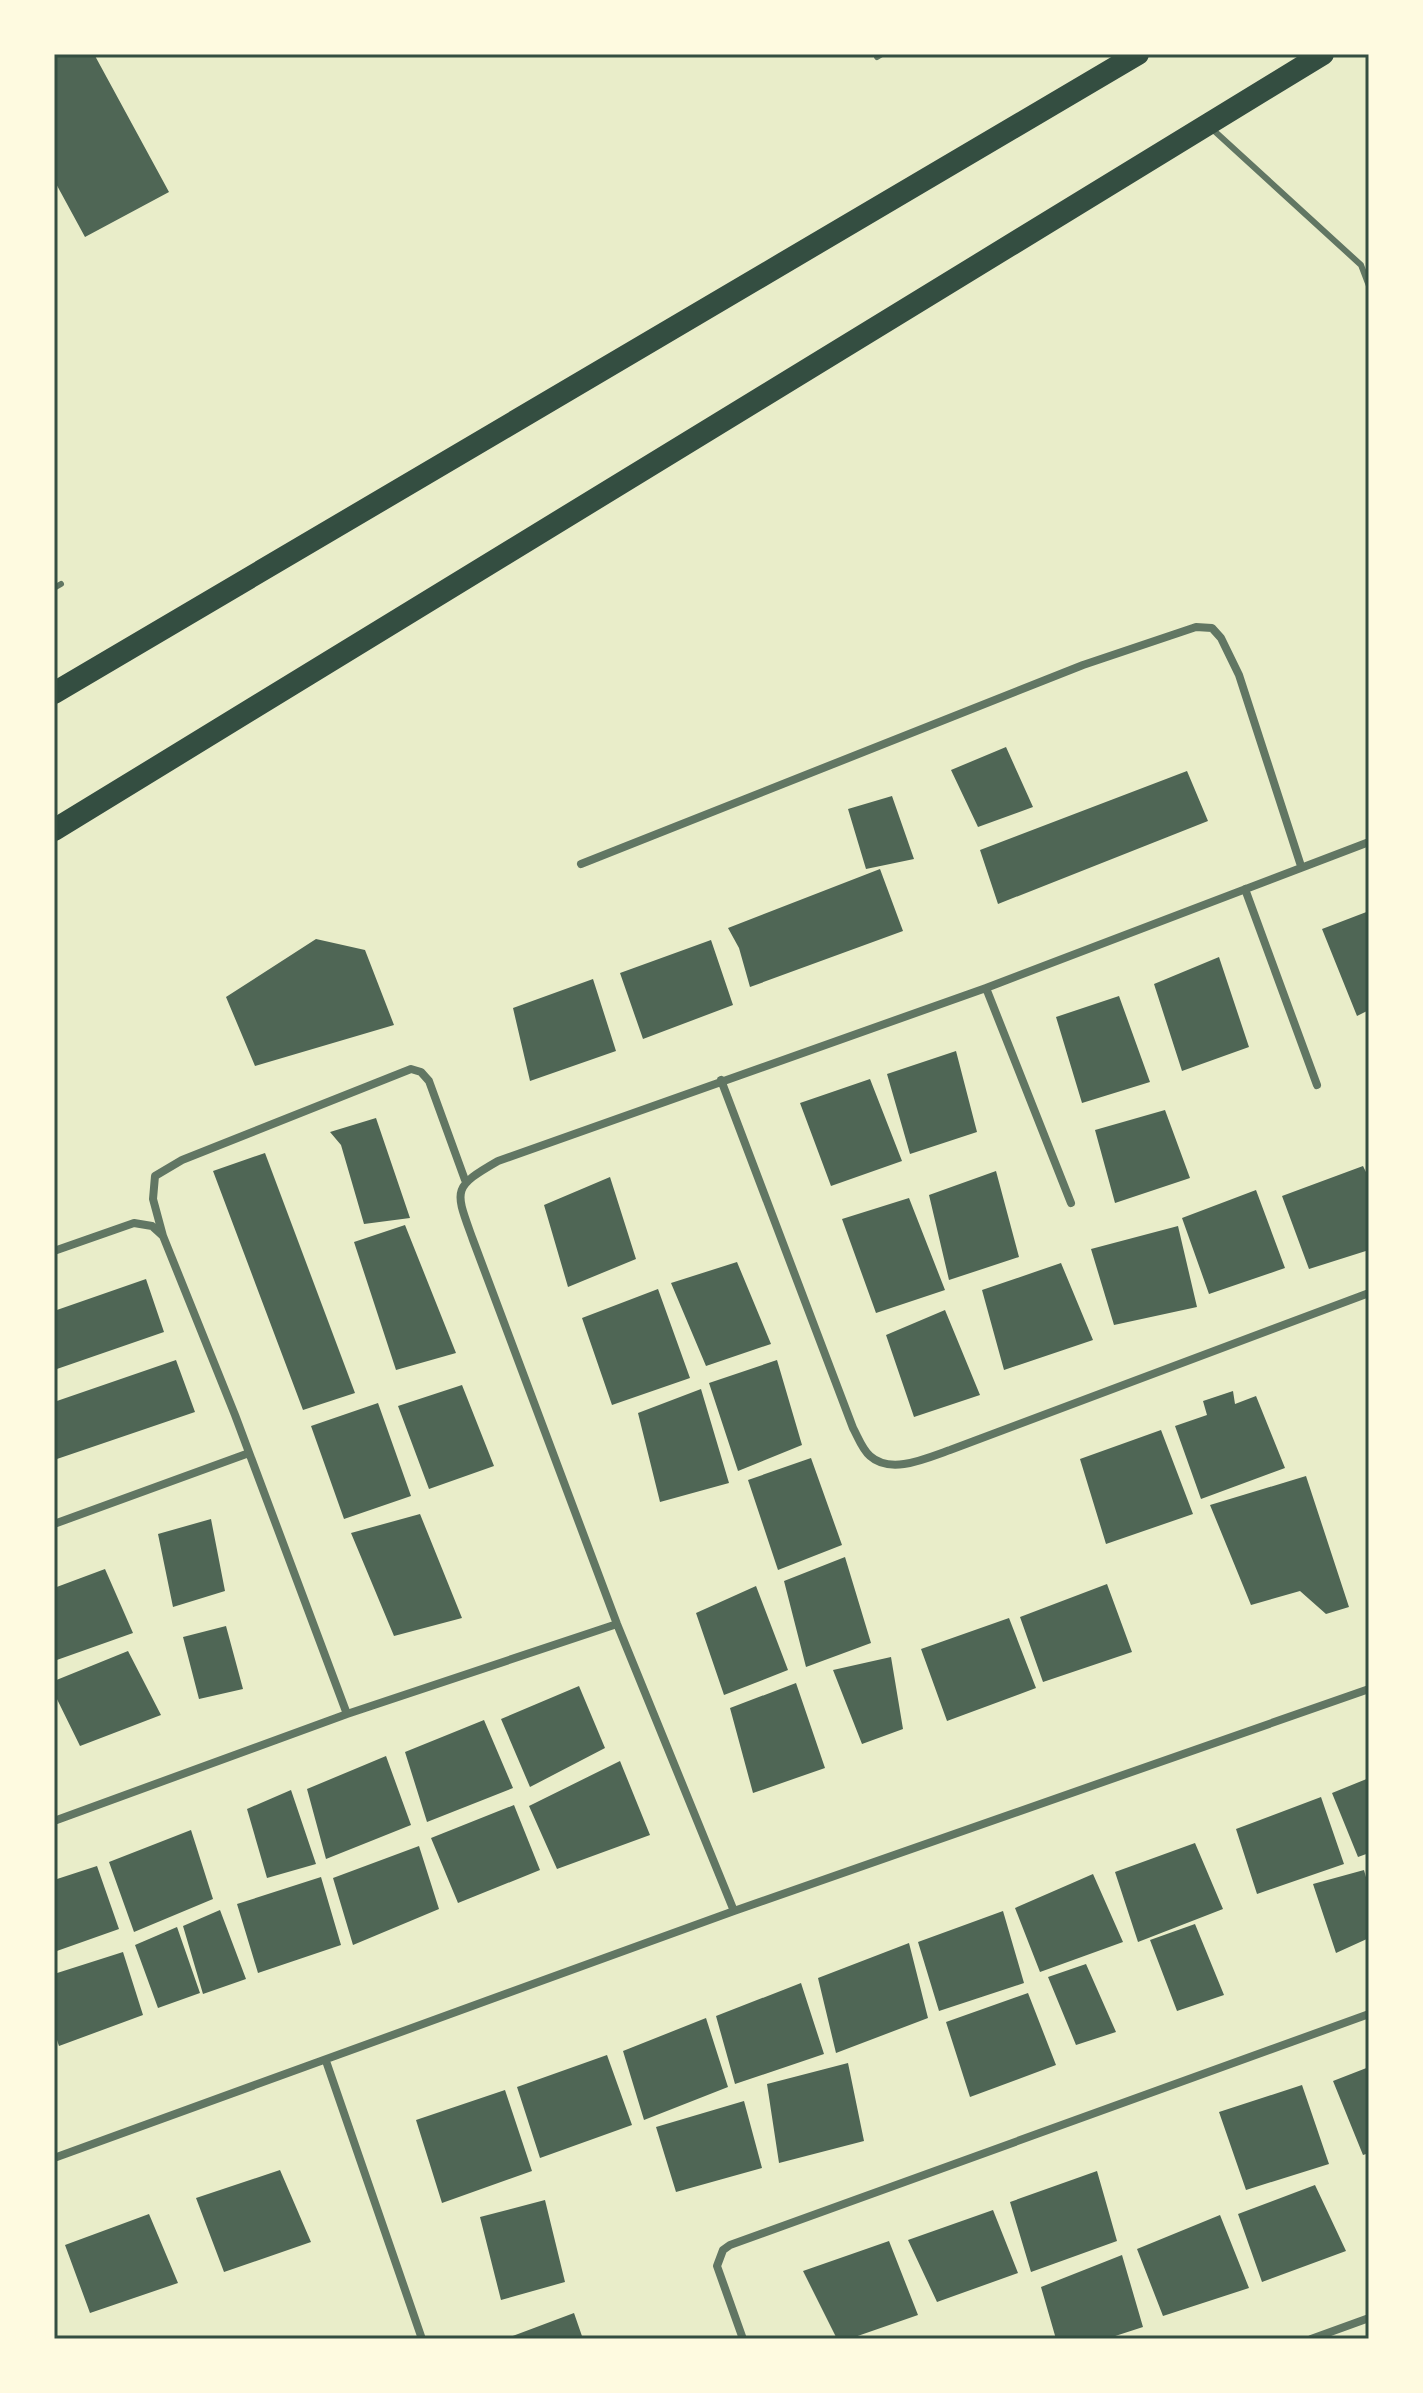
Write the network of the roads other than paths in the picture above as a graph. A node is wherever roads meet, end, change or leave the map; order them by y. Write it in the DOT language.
graph roads {
  1 [pos="1138,54"];
  2 [pos="1323,54"];
  3 [pos="1208,125"];
  4 [pos="1369,286"];
  5 [pos="61,584"];
  6 [pos="54,588"];
  7 [pos="54,693"];
  8 [pos="54,830"];
  9 [pos="1369,842"];
  10 [pos="581,864"];
  11 [pos="1301,866"];
  12 [pos="1245,889"];
  13 [pos="986,988"];
  14 [pos="721,1080"];
  15 [pos="1317,1085"];
  16 [pos="465,1180"];
  17 [pos="1071,1203"];
  18 [pos="163,1236"];
  19 [pos="54,1251"];
  20 [pos="1369,1293"];
  21 [pos="249,1453"];
  22 [pos="54,1524"];
  23 [pos="617,1624"];
  24 [pos="1369,1689"];
  25 [pos="347,1714"];
  26 [pos="54,1821"];
  27 [pos="734,1911"];
  28 [pos="1369,2014"];
  29 [pos="326,2061"];
  30 [pos="54,2158"];
  31 [pos="1369,2318"];
  32 [pos="422,2339"];
  33 [pos="743,2339"];
  34 [pos="1311,2339"];
  1 -- 7 [label="highway"];
  2 -- 3 [label="highway"];
  3 -- 4 [label="lane"];
  3 -- 8 [label="highway"];
  5 -- 6 [label="lane"];
  9 -- 11 [label="street"];
  10 -- 11 [label="street"];
  11 -- 12 [label="street"];
  12 -- 13 [label="street"];
  12 -- 15 [label="street"];
  13 -- 14 [label="street"];
  13 -- 17 [label="street"];
  14 -- 16 [label="street"];
  14 -- 20 [label="street"];
  16 -- 18 [label="street"];
  16 -- 23 [label="street"];
  18 -- 19 [label="street"];
  18 -- 21 [label="street"];
  21 -- 22 [label="street"];
  21 -- 25 [label="street"];
  23 -- 25 [label="street"];
  23 -- 27 [label="street"];
  24 -- 27 [label="street"];
  25 -- 26 [label="street"];
  27 -- 29 [label="street"];
  28 -- 33 [label="street"];
  29 -- 30 [label="street"];
  29 -- 32 [label="street"];
  31 -- 34 [label="street"];
}
